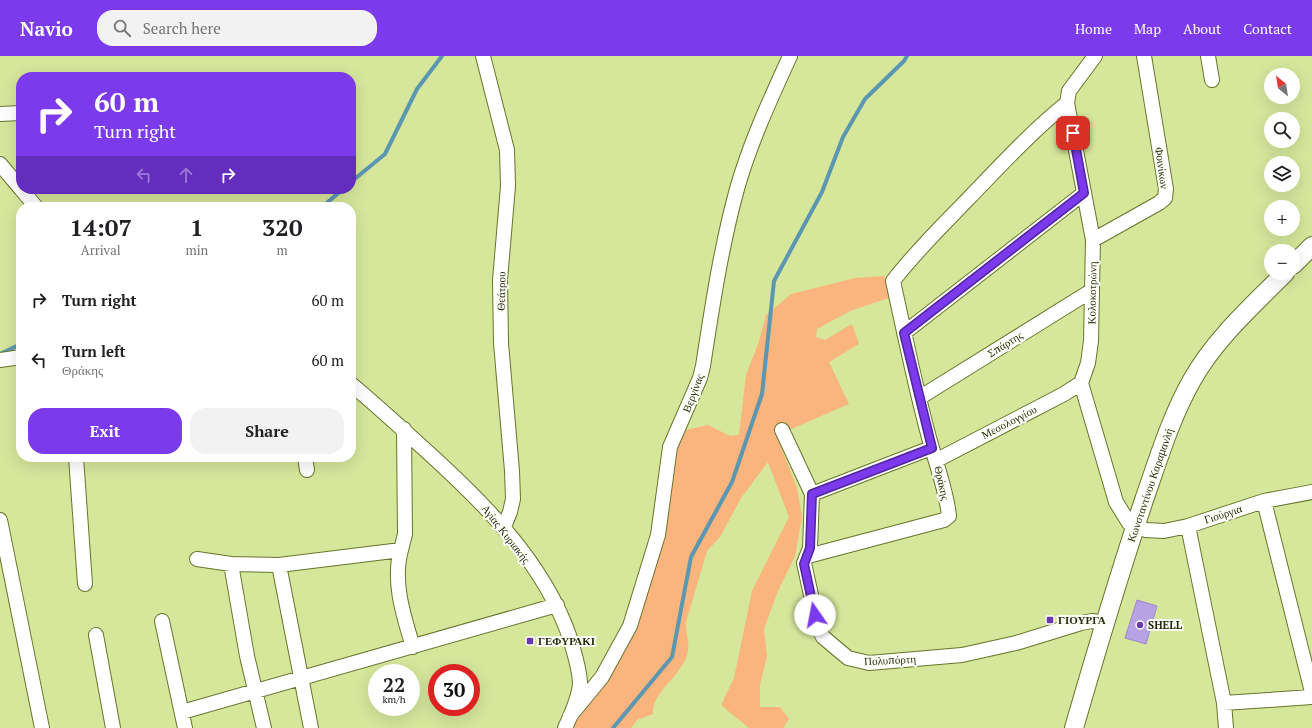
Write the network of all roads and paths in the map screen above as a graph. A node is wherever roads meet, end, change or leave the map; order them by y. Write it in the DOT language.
graph roads {
  1 [pos="483,56"];
  2 [pos="790,56"];
  3 [pos="1095,56"];
  4 [pos="1144,56"];
  5 [pos="1208,56"];
  6 [pos="1212,80"];
  7 [pos="1067,103"];
  8 [pos="16,113"];
  9 [pos="0,114"];
  10 [pos="0,164"];
  11 [pos="16,183"];
  12 [pos="1084,193"];
  13 [pos="25,194"];
  14 [pos="32,202"];
  15 [pos="1093,240"];
  16 [pos="1312,246"];
  17 [pos="1300,258"];
  18 [pos="1278,280"];
  19 [pos="1091,291"];
  20 [pos="904,333"];
  21 [pos="16,358"];
  22 [pos="0,360"];
  23 [pos="1081,383"];
  24 [pos="356,388"];
  25 [pos="919,398"];
  26 [pos="404,429"];
  27 [pos="782,430"];
  28 [pos="934,454"];
  29 [pos="76,462"];
  30 [pos="1312,492"];
  31 [pos="812,494"];
  32 [pos="1264,501"];
  33 [pos="0,520"];
  34 [pos="1188,526"];
  35 [pos="504,527"];
  36 [pos="1135,527"];
  37 [pos="401,550"];
  38 [pos="808,556"];
  39 [pos="197,559"];
  40 [pos="231,564"];
  41 [pos="279,565"];
  42 [pos="85,584"];
  43 [pos="557,605"];
  44 [pos="162,621"];
  45 [pos="1105,623"];
  46 [pos="96,635"];
  47 [pos="413,647"];
  48 [pos="301,679"];
  49 [pos="256,692"];
  50 [pos="1312,692"];
  51 [pos="1312,697"];
  52 [pos="1224,702"];
  53 [pos="182,712"];
  54 [pos="568,722"];
  55 [pos="42,728"];
  56 [pos="113,728"];
  57 [pos="185,728"];
  58 [pos="264,728"];
  59 [pos="311,728"];
  60 [pos="1074,728"];
  61 [pos="1226,728"];
  1 -- 35 [label="street, Θεάτρου"];
  2 -- 54 [label="street, Βεργίνας"];
  3 -- 7 [label="street, Κολοκοτρώνη"];
  4 -- 15 [label="street, Φοινίκων"];
  5 -- 6 [label="street"];
  7 -- 12 [label="street, Κολοκοτρώνη"];
  7 -- 20 [label="street, Θράκης"];
  8 -- 9 [label="street"];
  10 -- 11 [label="street"];
  12 -- 15 [label="street, Κολοκοτρώνη"];
  12 -- 20 [label="street"];
  13 -- 14 [label="street"];
  15 -- 19 [label="street, Κολοκοτρώνη"];
  16 -- 17 [label="main road"];
  18 -- 36 [label="main road, Κωνσταντίνου Καραμανλή"];
  19 -- 23 [label="street, Κολοκοτρώνη"];
  19 -- 25 [label="street, Σπάρτης"];
  20 -- 25 [label="street, Θράκης"];
  21 -- 22 [label="street"];
  23 -- 28 [label="street, Μεσολογγίου"];
  23 -- 36 [label="street"];
  24 -- 26 [label="street, Αγίας Κυριακής"];
  25 -- 28 [label="street, Θράκης"];
  26 -- 35 [label="street, Αγίας Κυριακής"];
  26 -- 37 [label="street"];
  27 -- 31 [label="street, Πολυπόρτη"];
  28 -- 31 [label="street, Μεσολογγίου"];
  28 -- 38 [label="street, Θράκης"];
  29 -- 42 [label="street"];
  30 -- 32 [label="street, Γιούργια"];
  31 -- 38 [label="street, Πολυπόρτη"];
  32 -- 34 [label="street, Γιούργια"];
  32 -- 50 [label="street"];
  33 -- 55 [label="street"];
  34 -- 36 [label="street, Γιούργια"];
  34 -- 52 [label="street"];
  35 -- 43 [label="street, Αγίας Κυριακής"];
  36 -- 45 [label="main road, Κωνσταντίνου Καραμανλή"];
  37 -- 41 [label="street"];
  37 -- 47 [label="street"];
  38 -- 45 [label="street, Πολυπόρτη"];
  39 -- 40 [label="street"];
  40 -- 41 [label="street"];
  40 -- 49 [label="street"];
  41 -- 48 [label="street"];
  43 -- 47 [label="street"];
  43 -- 54 [label="street, Αγίας Κυριακής"];
  44 -- 53 [label="street"];
  45 -- 60 [label="main road, Κωνσταντίνου Καραμανλή"];
  46 -- 56 [label="street"];
  47 -- 48 [label="street"];
  48 -- 49 [label="street"];
  48 -- 59 [label="street"];
  49 -- 53 [label="street"];
  49 -- 58 [label="street"];
  51 -- 52 [label="street"];
  52 -- 61 [label="street"];
  53 -- 57 [label="street"];
}
